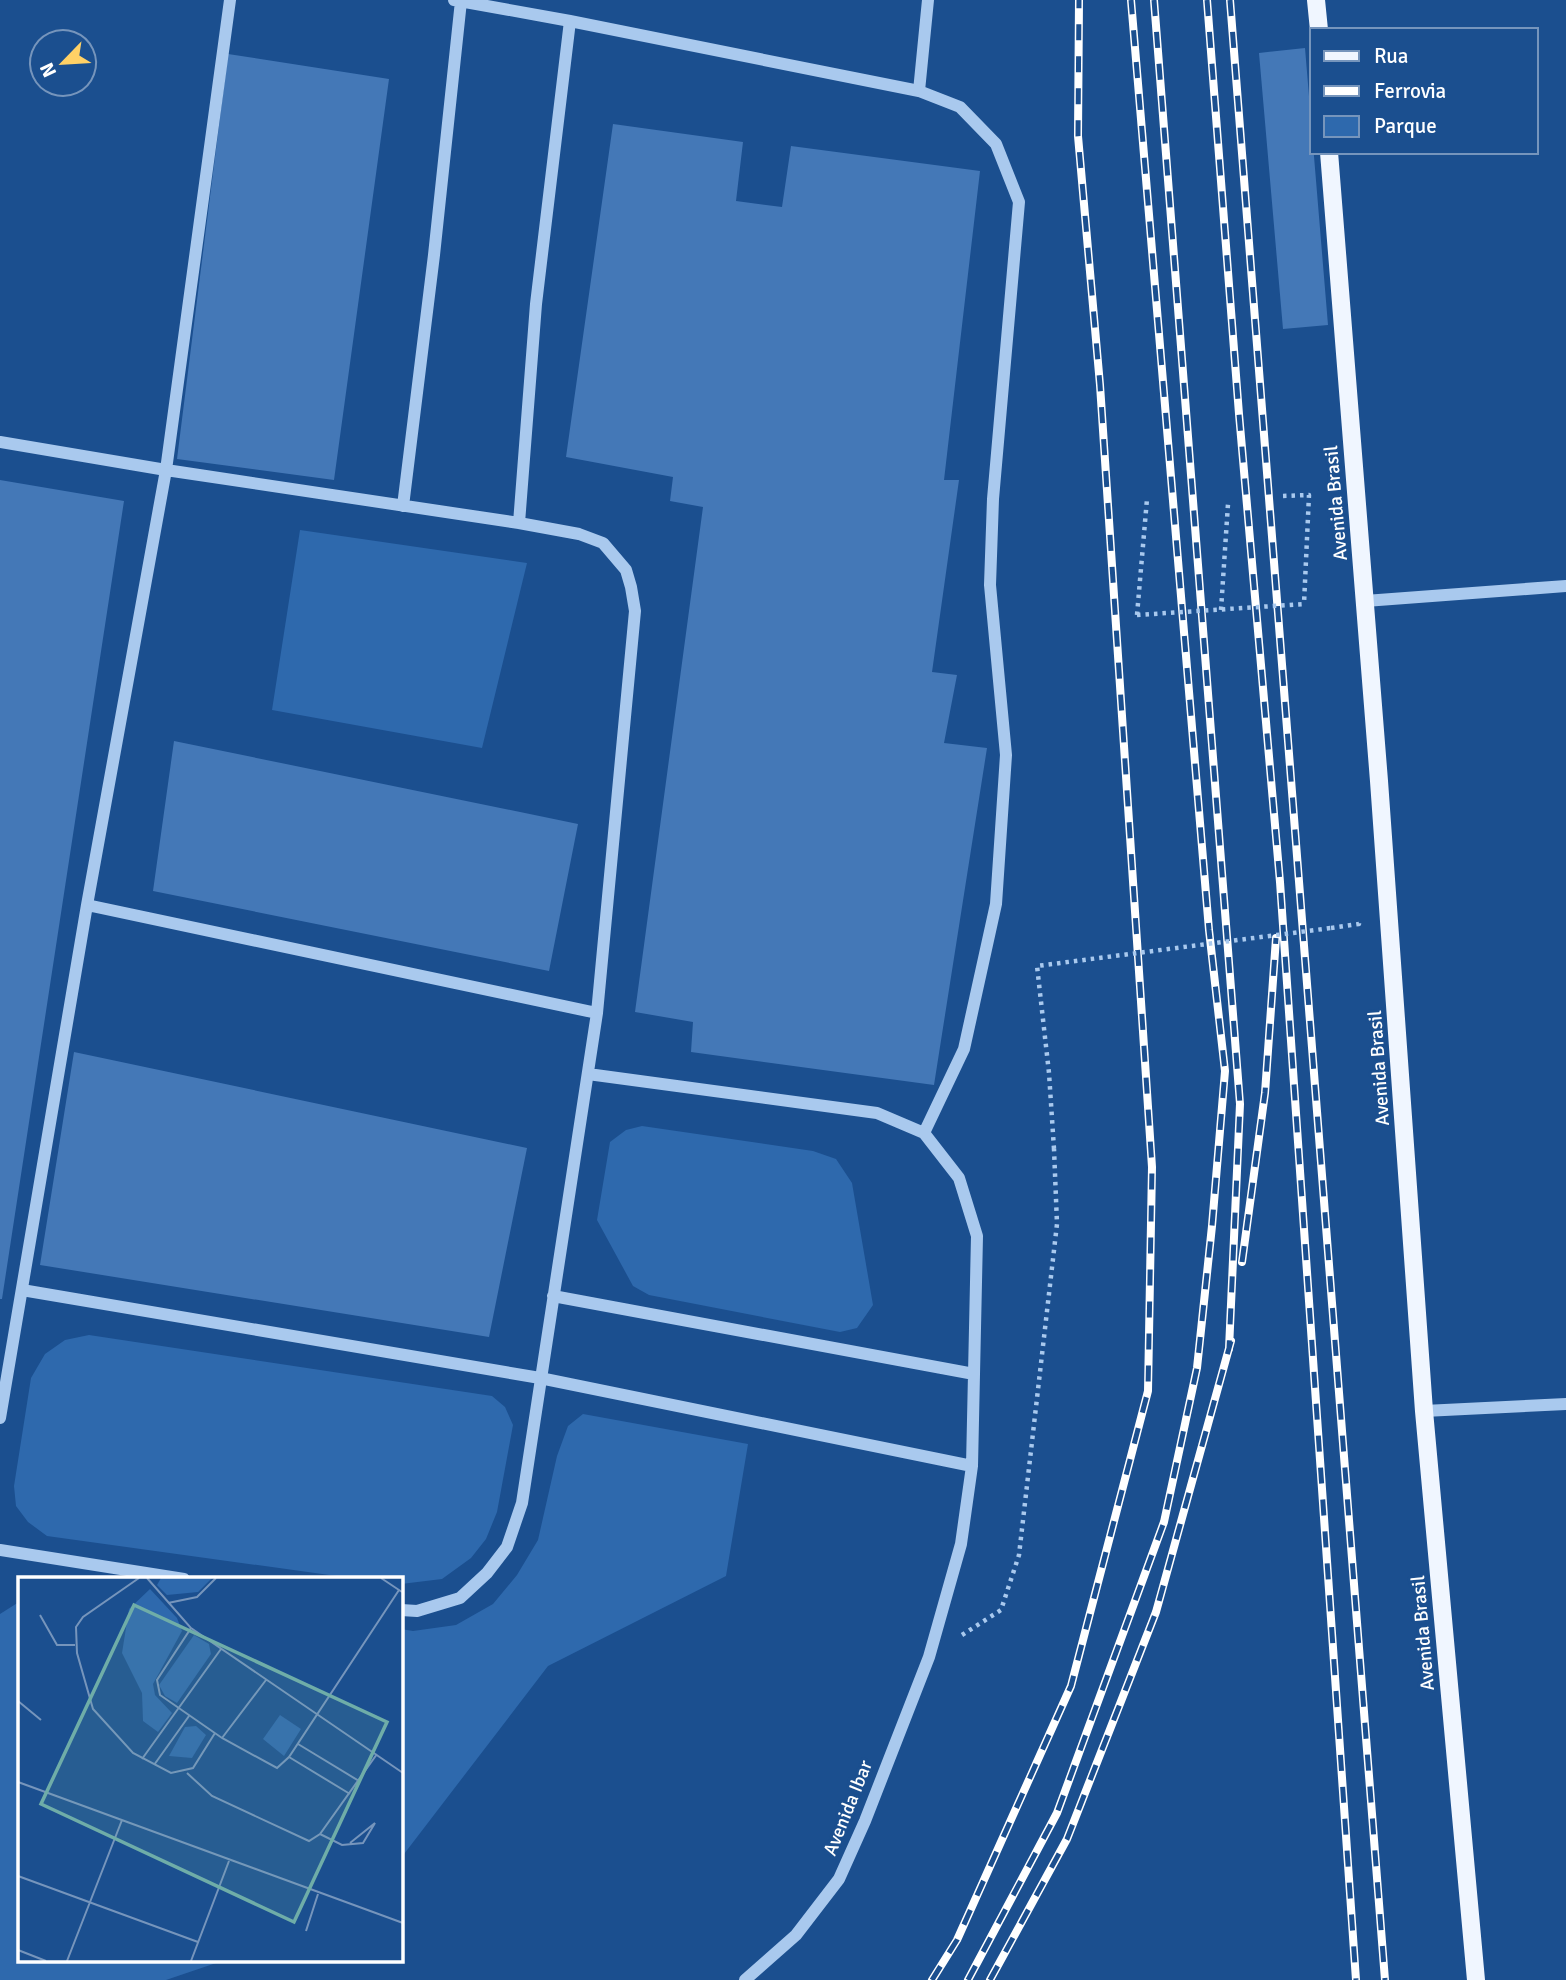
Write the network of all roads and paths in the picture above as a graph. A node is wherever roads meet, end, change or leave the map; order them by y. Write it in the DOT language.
graph roads {
  1 [pos="230,0"];
  2 [pos="928,0"];
  3 [pos="1316,0"];
  4 [pos="458,1"];
  5 [pos="570,21"];
  6 [pos="1319,28"];
  7 [pos="919,91"];
  8 [pos="1329,154"];
  9 [pos="0,442"];
  10 [pos="166,470"];
  11 [pos="1283,495"];
  12 [pos="1147,499"];
  13 [pos="1228,504"];
  14 [pos="403,506"];
  15 [pos="519,523"];
  16 [pos="1566,586"];
  17 [pos="1365,601"];
  18 [pos="1221,610"];
  19 [pos="87,905"];
  20 [pos="1331,928"];
  21 [pos="597,1013"];
  22 [pos="587,1074"];
  23 [pos="924,1133"];
  24 [pos="22,1290"];
  25 [pos="553,1296"];
  26 [pos="974,1374"];
  27 [pos="540,1378"];
  28 [pos="1566,1404"];
  29 [pos="1424,1412"];
  30 [pos="0,1418"];
  31 [pos="972,1466"];
  32 [pos="0,1550"];
  33 [pos="171,1577"];
  34 [pos="402,1610"];
  35 [pos="929,1657"];
  36 [pos="745,1980"];
  37 [pos="1476,1980"];
  1 -- 10 [label="street"];
  2 -- 7 [label="street"];
  3 -- 6 [label="main road"];
  4 -- 5 [label="street"];
  4 -- 14 [label="street"];
  5 -- 7 [label="street"];
  5 -- 15 [label="street"];
  7 -- 23 [label="street"];
  8 -- 17 [label="main road, Avenida Brasil"];
  9 -- 10 [label="street"];
  10 -- 14 [label="street"];
  10 -- 19 [label="street"];
  11 -- 18 [label="path, bridge"];
  12 -- 18 [label="path, bridge"];
  13 -- 18 [label="path"];
  14 -- 15 [label="street"];
  15 -- 21 [label="street"];
  16 -- 17 [label="street"];
  17 -- 29 [label="main road, Avenida Brasil"];
  19 -- 21 [label="street"];
  19 -- 24 [label="street"];
  20 -- 35 [label="path, bridge"];
  21 -- 22 [label="street"];
  22 -- 23 [label="street"];
  22 -- 25 [label="street"];
  23 -- 26 [label="street, Avenida Ibar"];
  24 -- 27 [label="street"];
  24 -- 30 [label="street"];
  25 -- 26 [label="street"];
  25 -- 27 [label="street"];
  26 -- 31 [label="street, Avenida Ibar"];
  27 -- 31 [label="street"];
  27 -- 34 [label="street"];
  28 -- 29 [label="street"];
  29 -- 37 [label="main road, Avenida Brasil"];
  31 -- 35 [label="street, Avenida Ibar"];
  32 -- 33 [label="street"];
  35 -- 36 [label="street, Avenida Ibar"];
}
